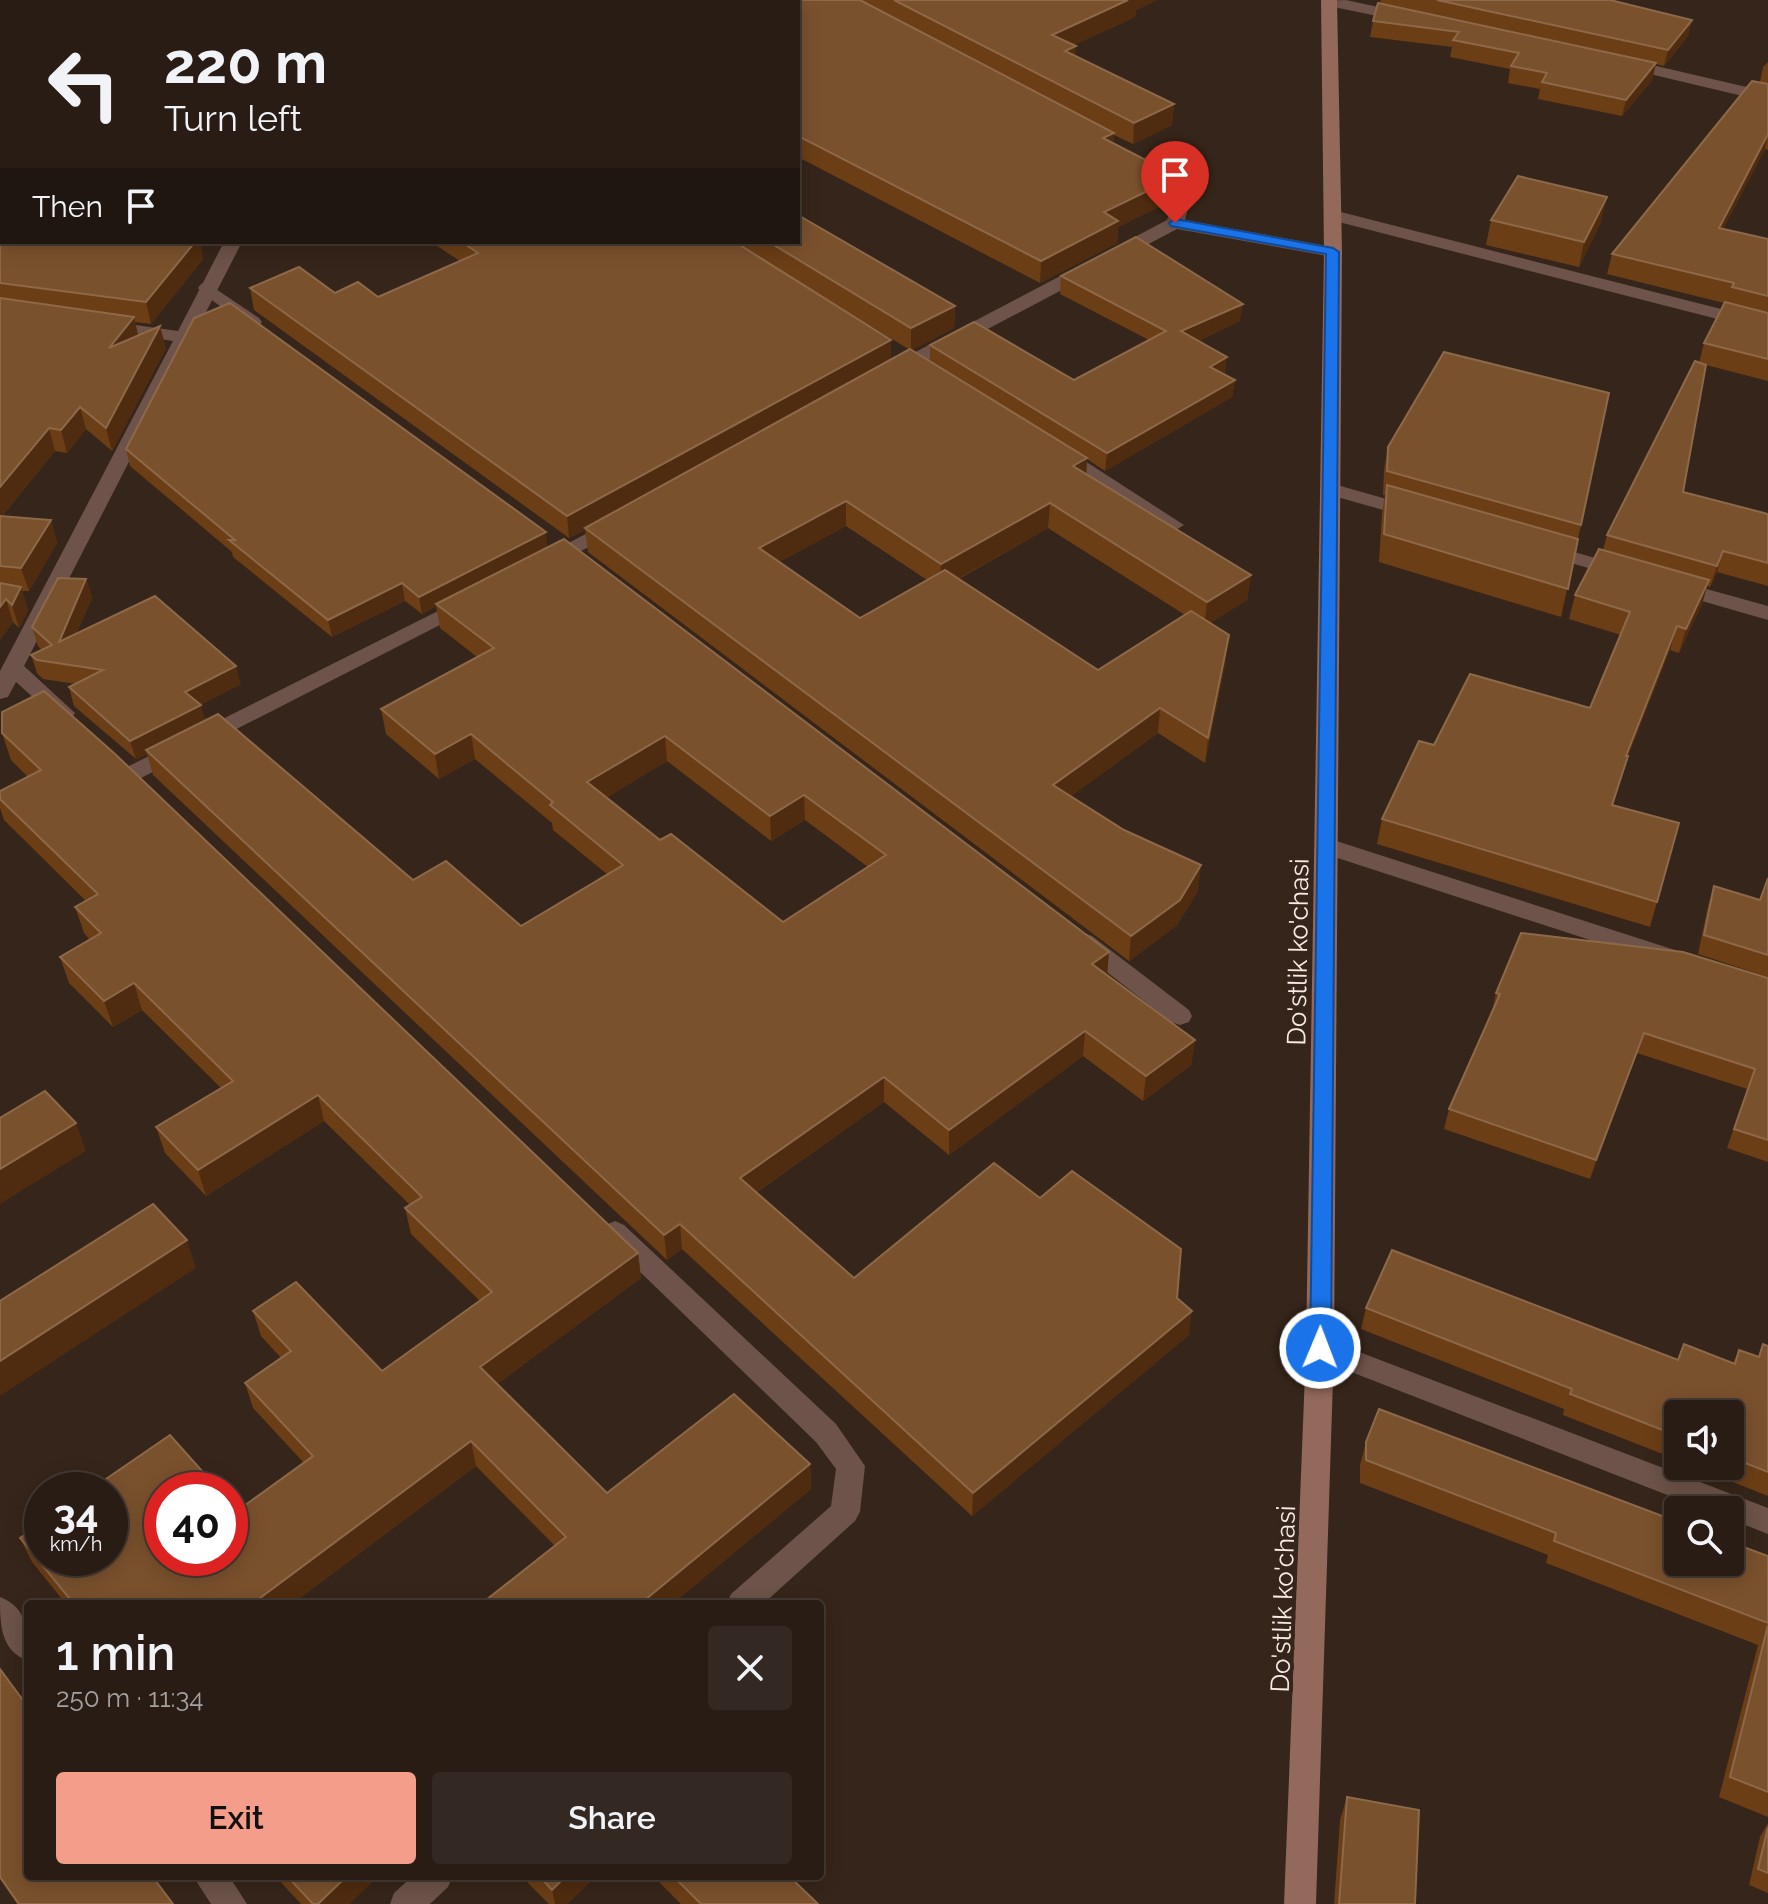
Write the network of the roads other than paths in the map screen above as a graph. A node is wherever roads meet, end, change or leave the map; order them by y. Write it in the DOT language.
graph roads {
  1 [pos="1329,0"];
  2 [pos="1419,20"];
  3 [pos="1598,58"];
  4 [pos="1768,97"];
  5 [pos="1123,150"];
  6 [pos="1333,215"];
  7 [pos="1175,223"];
  8 [pos="232,244"];
  9 [pos="1333,252"];
  10 [pos="207,288"];
  11 [pos="92,324"];
  12 [pos="1768,327"];
  13 [pos="271,335"];
  14 [pos="184,337"];
  15 [pos="905,357"];
  16 [pos="938,377"];
  17 [pos="870,384"];
  18 [pos="1043,443"];
  19 [pos="1330,489"];
  20 [pos="637,513"];
  21 [pos="1436,519"];
  22 [pos="1174,525"];
  23 [pos="542,532"];
  24 [pos="1526,545"];
  25 [pos="574,555"];
  26 [pos="526,572"];
  27 [pos="484,594"];
  28 [pos="1768,613"];
  29 [pos="13,667"];
  30 [pos="0,692"];
  31 [pos="78,725"];
  32 [pos="111,754"];
  33 [pos="133,773"];
  34 [pos="156,795"];
  35 [pos="1327,846"];
  36 [pos="1068,930"];
  37 [pos="1692,964"];
  38 [pos="1180,1016"];
  39 [pos="595,1213"];
  40 [pos="1320,1348"];
  41 [pos="1768,1521"];
  42 [pos="746,1600"];
  43 [pos="0,1611"];
  44 [pos="24,1642"];
  45 [pos="212,1880"];
  46 [pos="433,1880"];
  47 [pos="231,1904"];
  48 [pos="406,1904"];
  49 [pos="1300,1904"];
  1 -- 2 [label="street"];
  1 -- 6 [label="street, Do'stlik ko'chasi"];
  3 -- 4 [label="street"];
  5 -- 7 [label="street"];
  6 -- 9 [label="street, Do'stlik ko'chasi"];
  6 -- 12 [label="street"];
  7 -- 9 [label="street"];
  7 -- 15 [label="street"];
  8 -- 10 [label="street"];
  9 -- 19 [label="street, Do'stlik ko'chasi"];
  10 -- 13 [label="street"];
  10 -- 14 [label="street"];
  11 -- 14 [label="street"];
  14 -- 29 [label="street"];
  15 -- 16 [label="street"];
  15 -- 17 [label="street"];
  18 -- 22 [label="street"];
  19 -- 21 [label="street"];
  19 -- 35 [label="street, Do'stlik ko'chasi"];
  20 -- 25 [label="street"];
  23 -- 25 [label="street"];
  24 -- 28 [label="street"];
  25 -- 26 [label="street"];
  27 -- 33 [label="street"];
  29 -- 30 [label="street"];
  29 -- 31 [label="street"];
  32 -- 33 [label="street"];
  33 -- 34 [label="street"];
  35 -- 37 [label="street"];
  35 -- 40 [label="street, Do'stlik ko'chasi"];
  36 -- 38 [label="street"];
  39 -- 42 [label="street"];
  40 -- 41 [label="street"];
  40 -- 49 [label="street, Do'stlik ko'chasi"];
  43 -- 44 [label="street"];
  45 -- 47 [label="street"];
  46 -- 48 [label="street"];
}
